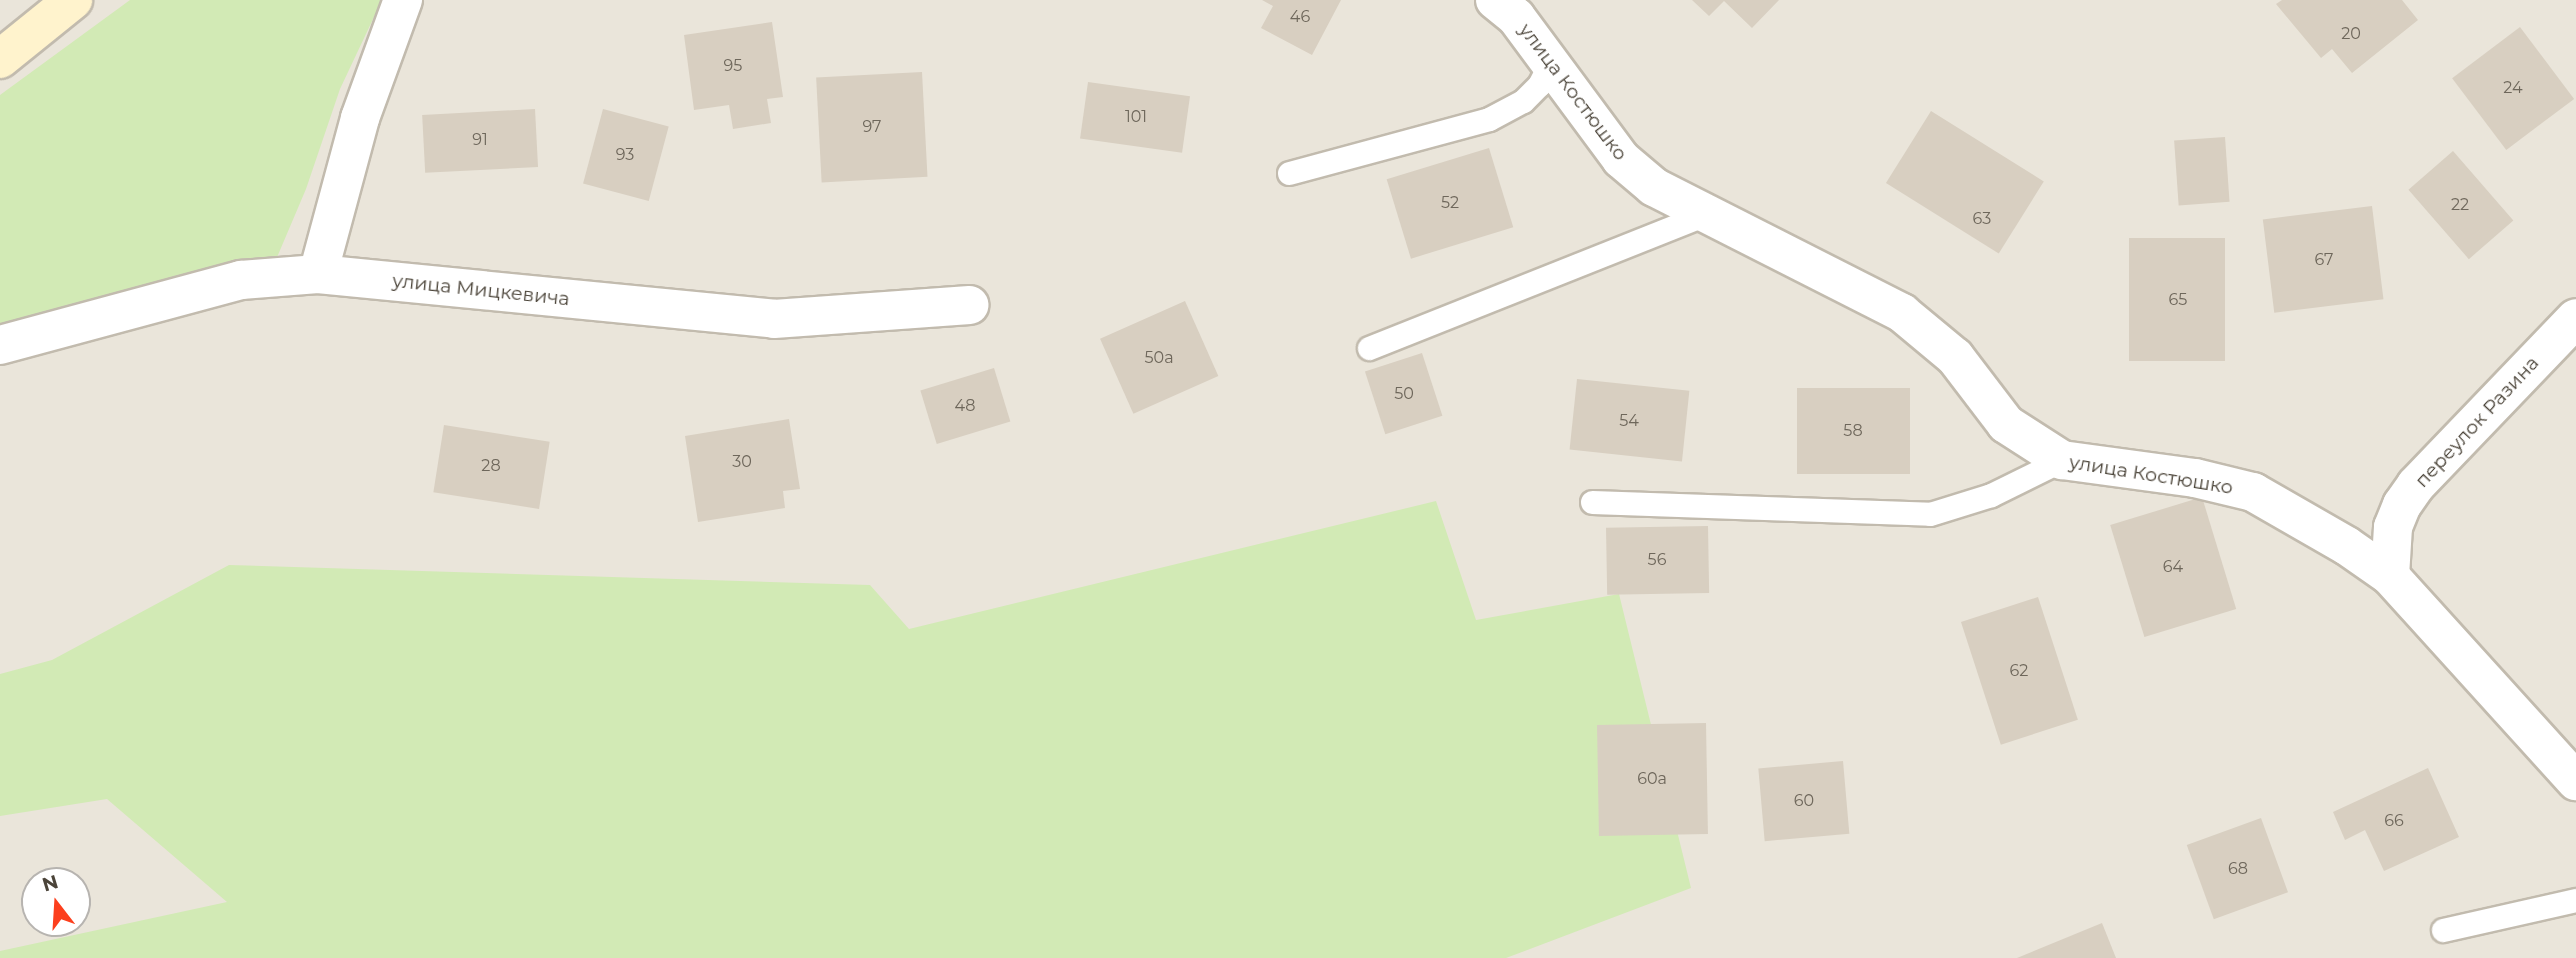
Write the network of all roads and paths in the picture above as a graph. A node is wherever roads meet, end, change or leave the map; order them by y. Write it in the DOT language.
graph roads {
  1 [pos="74,0"];
  2 [pos="403,0"];
  3 [pos="1495,0"];
  4 [pos="0,59"];
  5 [pos="1549,65"];
  6 [pos="1289,173"];
  7 [pos="1706,214"];
  8 [pos="318,274"];
  9 [pos="969,305"];
  10 [pos="2576,318"];
  11 [pos="0,345"];
  12 [pos="1369,348"];
  13 [pos="2062,460"];
  14 [pos="1592,502"];
  15 [pos="2390,576"];
  16 [pos="2576,781"];
  17 [pos="2576,900"];
  18 [pos="2443,930"];
  1 -- 4 [label="street"];
  2 -- 8 [label="street"];
  3 -- 5 [label="street, улица Костюшко"];
  5 -- 6 [label="lane"];
  5 -- 7 [label="street, улица Костюшко"];
  7 -- 12 [label="lane"];
  7 -- 13 [label="street, улица Костюшко"];
  8 -- 9 [label="street, улица Мицкевича"];
  8 -- 11 [label="street, улица Мицкевича"];
  10 -- 15 [label="street, переулок Разина"];
  13 -- 14 [label="lane"];
  13 -- 15 [label="street, улица Костюшко"];
  15 -- 16 [label="street, улица Костюшко"];
  17 -- 18 [label="lane"];
}
